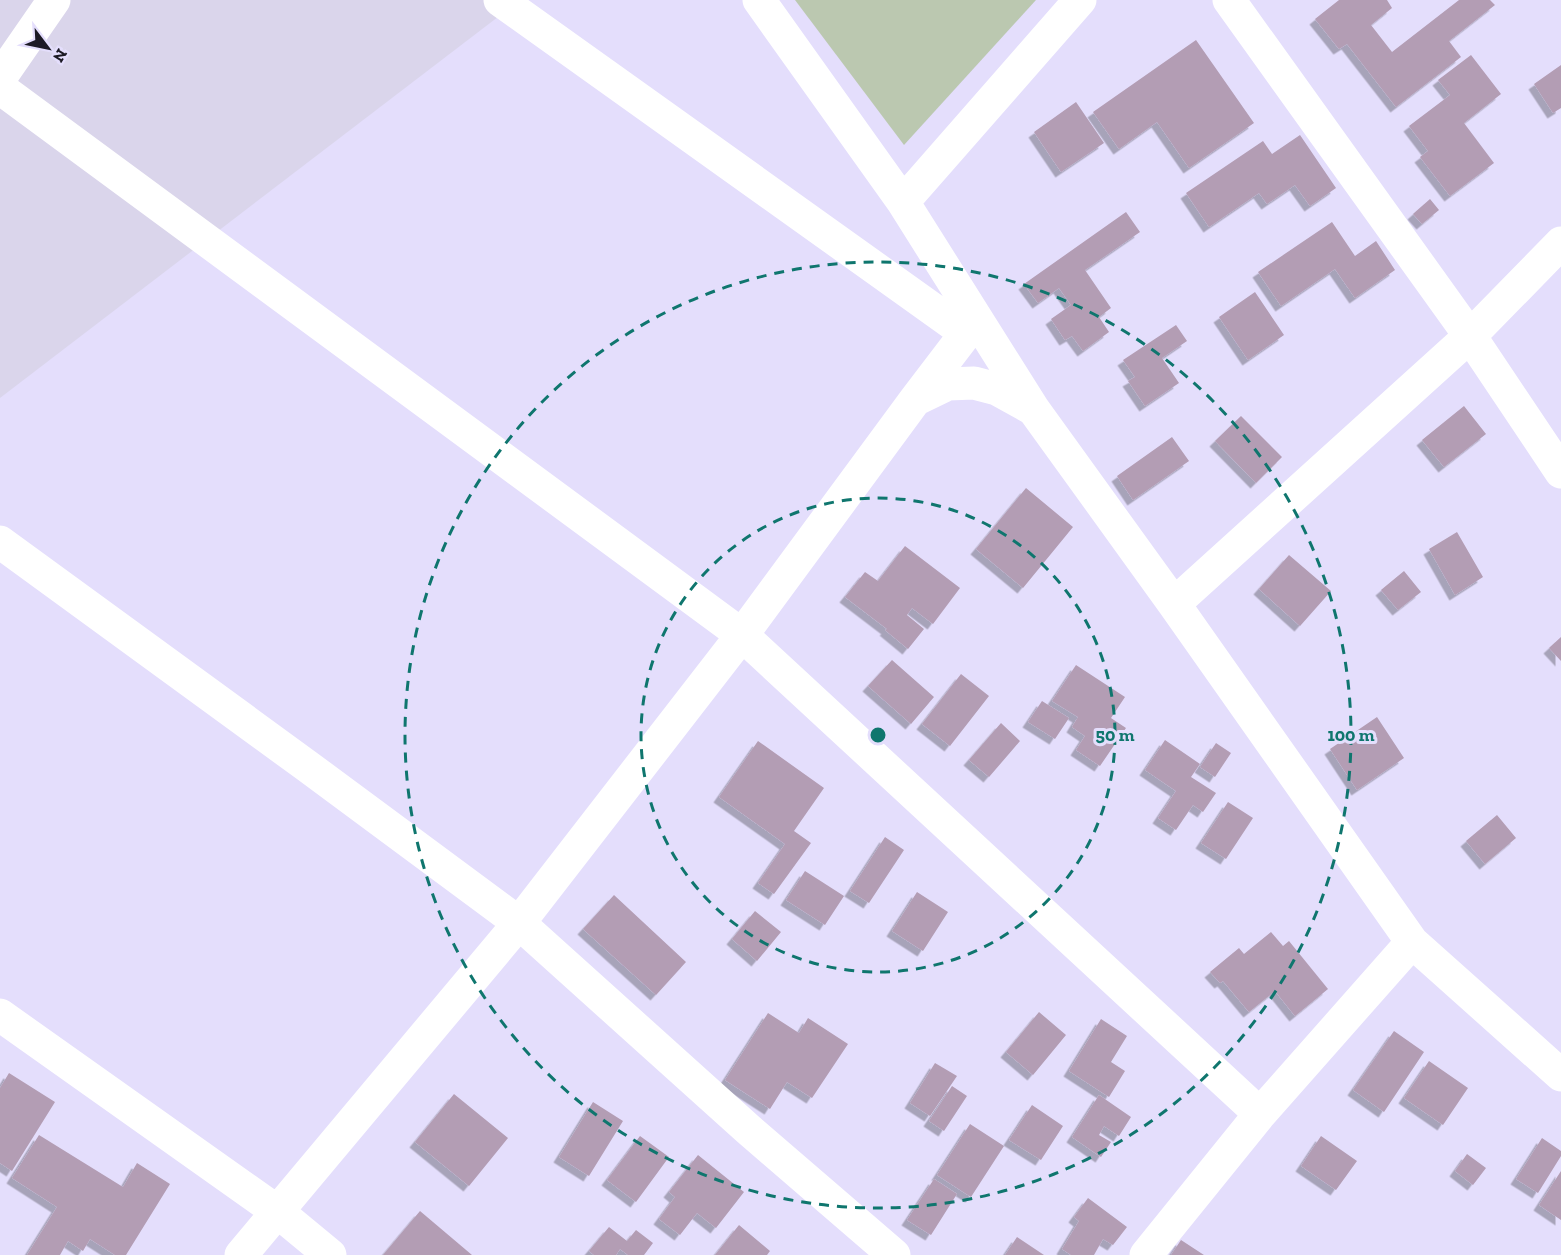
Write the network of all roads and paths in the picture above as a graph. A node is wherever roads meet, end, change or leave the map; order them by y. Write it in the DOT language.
graph roads {
  1 [pos="54,0"];
  2 [pos="500,0"];
  3 [pos="759,0"];
  4 [pos="1080,0"];
  5 [pos="1229,0"];
  6 [pos="0,78"];
  7 [pos="0,88"];
  8 [pos="903,202"];
  9 [pos="1561,243"];
  10 [pos="971,326"];
  11 [pos="1470,336"];
  12 [pos="915,400"];
  13 [pos="1034,410"];
  14 [pos="1561,472"];
  15 [pos="0,542"];
  16 [pos="1174,604"];
  17 [pos="742,635"];
  18 [pos="519,923"];
  19 [pos="1412,942"];
  20 [pos="0,1014"];
  21 [pos="1561,1075"];
  22 [pos="1260,1114"];
  23 [pos="278,1212"];
  24 [pos="241,1255"];
  25 [pos="330,1255"];
  26 [pos="894,1255"];
  27 [pos="1146,1255"];
  1 -- 6 [label="street"];
  2 -- 10 [label="street"];
  3 -- 8 [label="street"];
  4 -- 8 [label="street"];
  5 -- 11 [label="street"];
  7 -- 17 [label="street"];
  8 -- 10 [label="street"];
  9 -- 11 [label="street"];
  10 -- 12 [label="street"];
  10 -- 13 [label="street"];
  11 -- 14 [label="street"];
  11 -- 16 [label="street"];
  12 -- 13 [label="street"];
  12 -- 17 [label="street"];
  13 -- 16 [label="street"];
  15 -- 18 [label="street"];
  16 -- 19 [label="street"];
  17 -- 18 [label="street"];
  17 -- 22 [label="street"];
  18 -- 23 [label="street"];
  18 -- 26 [label="street"];
  19 -- 21 [label="street"];
  19 -- 22 [label="street"];
  20 -- 23 [label="street"];
  22 -- 27 [label="street"];
  23 -- 24 [label="street"];
  23 -- 25 [label="street"];
}
